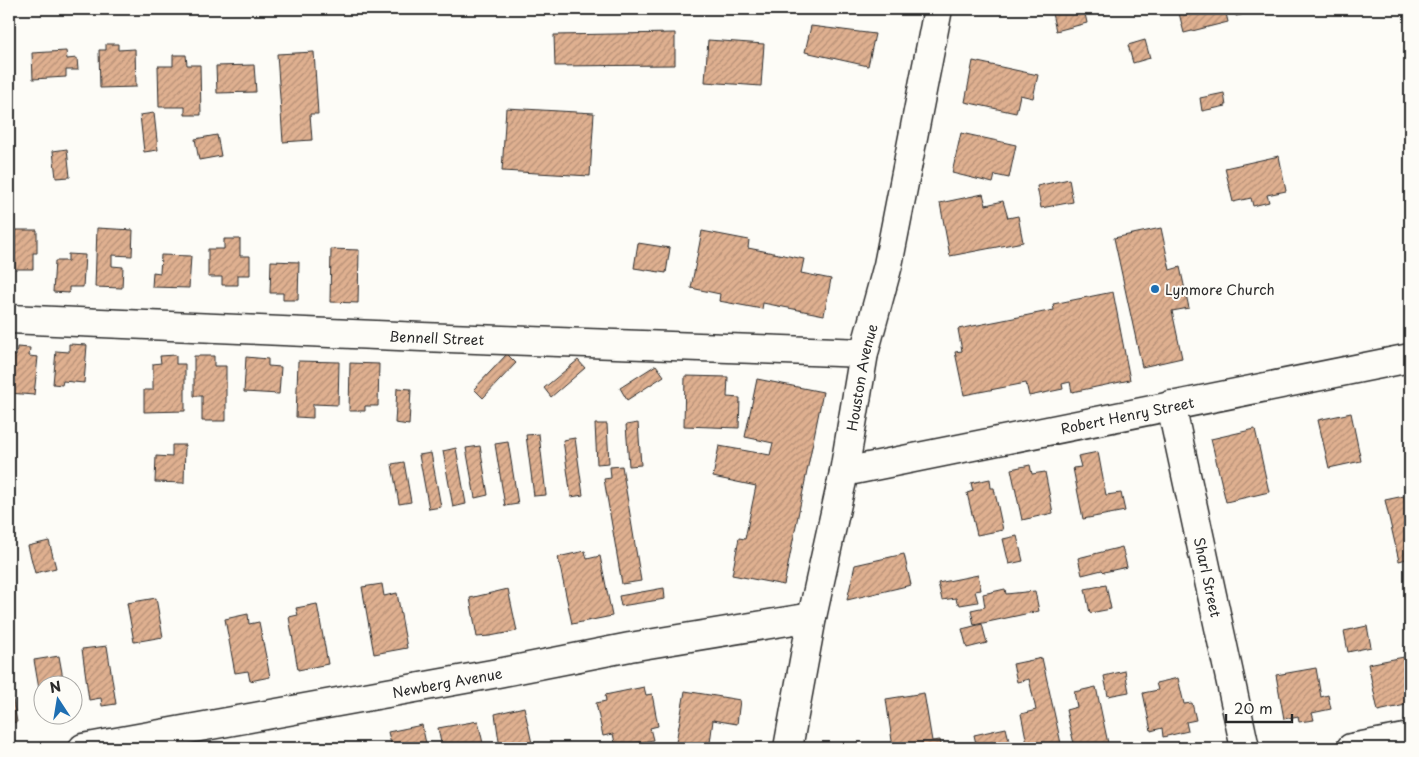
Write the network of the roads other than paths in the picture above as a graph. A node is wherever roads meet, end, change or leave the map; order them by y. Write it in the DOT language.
graph roads {
  1 [pos="938,9"];
  2 [pos="9,319"];
  3 [pos="864,353"];
  4 [pos="1410,358"];
  5 [pos="1171,405"];
  6 [pos="844,472"];
  7 [pos="812,618"];
  8 [pos="1410,737"];
  9 [pos="83,748"];
  10 [pos="788,748"];
  11 [pos="1245,748"];
  12 [pos="1351,748"];
  1 -- 3 [label="street, Houston Avenue"];
  2 -- 3 [label="street, Bennell Street"];
  3 -- 6 [label="street, Houston Avenue"];
  4 -- 5 [label="street, Robert Henry Street"];
  5 -- 6 [label="street, Robert Henry Street"];
  5 -- 11 [label="street, Sharl Street"];
  6 -- 7 [label="street, Houston Avenue"];
  7 -- 9 [label="street, Newberg Avenue"];
  7 -- 10 [label="street, Houston Avenue"];
  8 -- 12 [label="street"];
}
